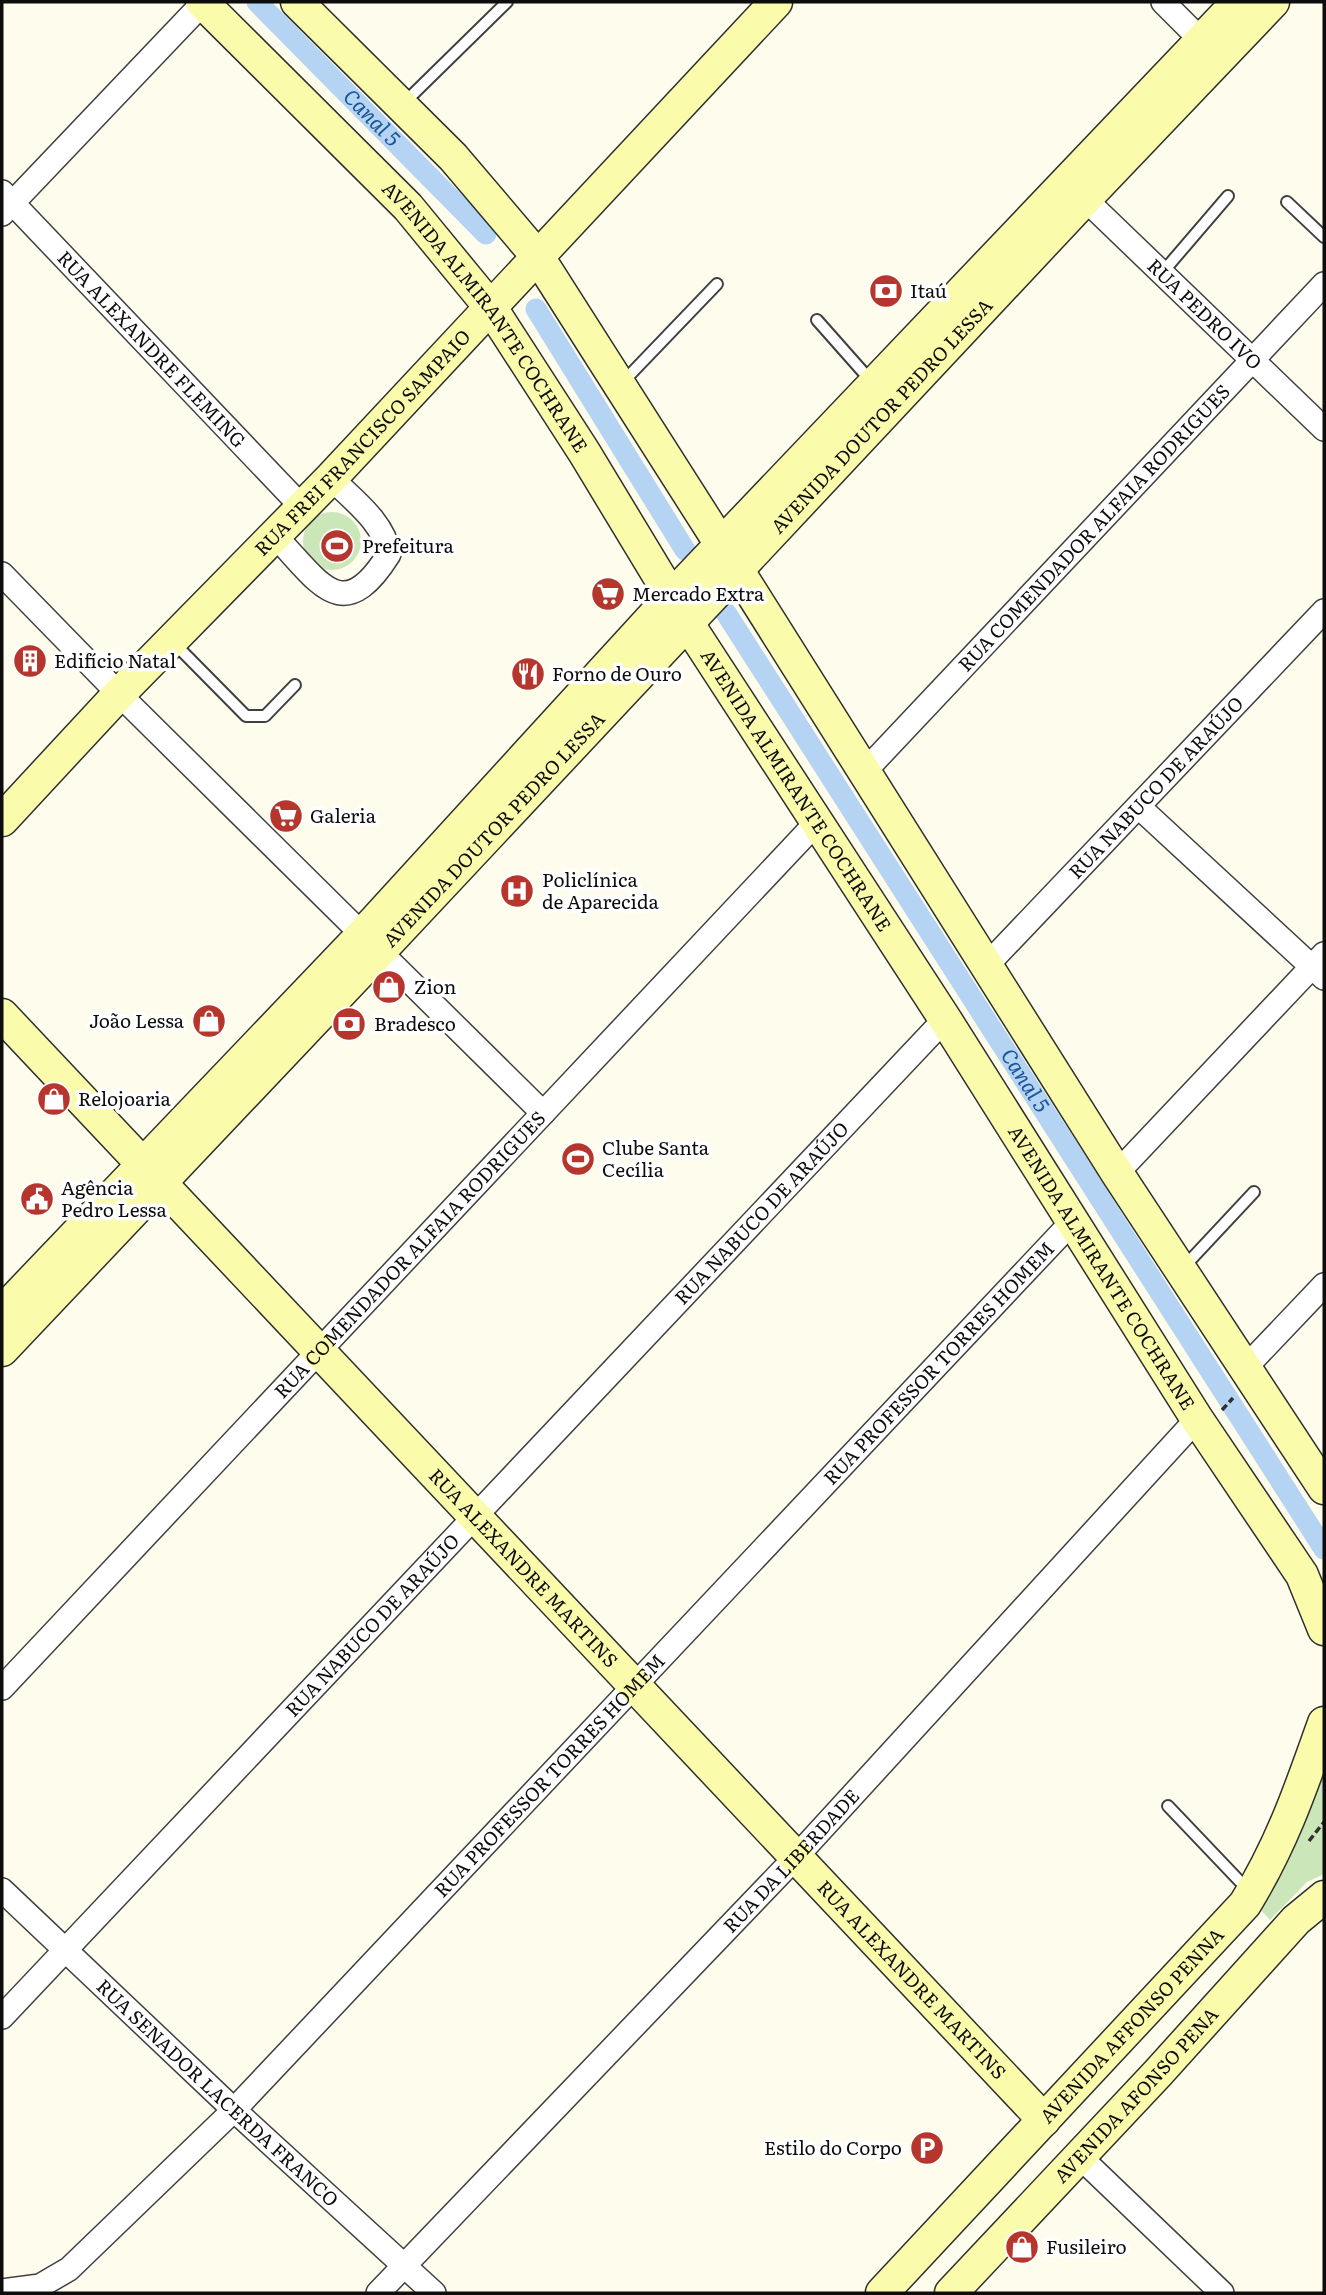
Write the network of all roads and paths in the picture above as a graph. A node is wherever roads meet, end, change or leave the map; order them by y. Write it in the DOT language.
graph roads {
  1 [pos="202,2"];
  2 [pos="297,2"];
  3 [pos="508,2"];
  4 [pos="776,2"];
  5 [pos="1163,2"];
  6 [pos="1238,2"];
  7 [pos="1273,2"];
  8 [pos="1201,40"];
  9 [pos="401,106"];
  10 [pos="1228,196"];
  11 [pos="1085,199"];
  12 [pos="1287,202"];
  13 [pos="5,203"];
  14 [pos="1324,237"];
  15 [pos="536,259"];
  16 [pos="1161,273"];
  17 [pos="717,284"];
  18 [pos="1324,284"];
  19 [pos="495,303"];
  20 [pos="817,320"];
  21 [pos="1252,360"];
  22 [pos="874,384"];
  23 [pos="620,385"];
  24 [pos="1324,429"];
  25 [pos="331,478"];
  26 [pos="302,507"];
  27 [pos="275,536"];
  28 [pos="722,544"];
  29 [pos="738,570"];
  30 [pos="2,574"];
  31 [pos="671,597"];
  32 [pos="1324,611"];
  33 [pos="688,624"];
  34 [pos="172,641"];
  35 [pos="295,685"];
  36 [pos="120,694"];
  37 [pos="865,771"];
  38 [pos="1139,807"];
  39 [pos="2,820"];
  40 [pos="818,821"];
  41 [pos="371,944"];
  42 [pos="987,965"];
  43 [pos="1320,966"];
  44 [pos="2,1015"];
  45 [pos="945,1018"];
  46 [pos="543,1113"];
  47 [pos="151,1173"];
  48 [pos="1117,1173"];
  49 [pos="1254,1192"];
  50 [pos="1072,1222"];
  51 [pos="1181,1270"];
  52 [pos="1324,1285"];
  53 [pos="2,1312"];
  54 [pos="2,1350"];
  55 [pos="319,1351"];
  56 [pos="1245,1368"];
  57 [pos="1233,1398"];
  58 [pos="1207,1417"];
  59 [pos="1324,1488"];
  60 [pos="475,1517"];
  61 [pos="1324,1629"];
  62 [pos="634,1685"];
  63 [pos="2,1688"];
  64 [pos="1324,1723"];
  65 [pos="1168,1806"];
  66 [pos="796,1857"];
  67 [pos="2,1890"];
  68 [pos="1251,1894"];
  69 [pos="1324,1897"];
  70 [pos="64,1951"];
  71 [pos="2,2017"];
  72 [pos="234,2109"];
  73 [pos="1044,2120"];
  74 [pos="1079,2156"];
  75 [pos="405,2266"];
  76 [pos="2,2291"];
  77 [pos="378,2293"];
  78 [pos="434,2293"];
  79 [pos="882,2293"];
  80 [pos="951,2293"];
  81 [pos="1222,2293"];
  1 -- 13 [label="street"];
  1 -- 19 [label="main road, AVENIDA ALMIRANTE COCHRANE"];
  2 -- 9 [label="main road"];
  3 -- 9 [label="lane"];
  4 -- 15 [label="main road, RUA FREI FRANCISCO SAMPAIO"];
  5 -- 8 [label="street"];
  6 -- 8 [label="main road, AVENIDA DOUTOR PEDRO LESSA"];
  7 -- 11 [label="main road, AVENIDA DOUTOR PEDRO LESSA"];
  8 -- 22 [label="main road, AVENIDA DOUTOR PEDRO LESSA"];
  9 -- 15 [label="main road"];
  10 -- 16 [label="lane"];
  11 -- 16 [label="street, RUA PEDRO IVO"];
  11 -- 29 [label="main road, AVENIDA DOUTOR PEDRO LESSA"];
  12 -- 14 [label="lane"];
  13 -- 26 [label="street, RUA ALEXANDRE FLEMING"];
  15 -- 19 [label="main road, RUA FREI FRANCISCO SAMPAIO"];
  15 -- 23 [label="main road"];
  16 -- 21 [label="street, RUA PEDRO IVO"];
  17 -- 23 [label="lane"];
  18 -- 21 [label="street, RUA COMENDADOR ALFAIA RODRIGUES"];
  19 -- 25 [label="main road, RUA FREI FRANCISCO SAMPAIO"];
  19 -- 31 [label="main road, AVENIDA ALMIRANTE COCHRANE"];
  20 -- 22 [label="lane"];
  21 -- 24 [label="street, RUA PEDRO IVO"];
  21 -- 37 [label="street, RUA COMENDADOR ALFAIA RODRIGUES"];
  22 -- 28 [label="main road, AVENIDA DOUTOR PEDRO LESSA"];
  23 -- 28 [label="main road"];
  25 -- 26 [label="main road, RUA FREI FRANCISCO SAMPAIO"];
  25 -- 27 [label="street"];
  26 -- 27 [label="main road, RUA FREI FRANCISCO SAMPAIO"];
  27 -- 34 [label="main road, RUA FREI FRANCISCO SAMPAIO"];
  28 -- 29 [label="main road"];
  28 -- 31 [label="main road, AVENIDA DOUTOR PEDRO LESSA"];
  29 -- 33 [label="main road, AVENIDA DOUTOR PEDRO LESSA"];
  29 -- 37 [label="main road"];
  30 -- 36 [label="street"];
  31 -- 33 [label="main road, AVENIDA ALMIRANTE COCHRANE"];
  31 -- 41 [label="main road, AVENIDA DOUTOR PEDRO LESSA"];
  32 -- 38 [label="street, RUA NABUCO DE ARAÚJO"];
  33 -- 40 [label="main road, AVENIDA ALMIRANTE COCHRANE"];
  33 -- 41 [label="main road, AVENIDA DOUTOR PEDRO LESSA"];
  34 -- 35 [label="lane"];
  34 -- 36 [label="main road, RUA FREI FRANCISCO SAMPAIO"];
  36 -- 39 [label="main road, RUA FREI FRANCISCO SAMPAIO"];
  36 -- 41 [label="street"];
  37 -- 42 [label="main road"];
  38 -- 42 [label="street, RUA NABUCO DE ARAÚJO"];
  38 -- 43 [label="street"];
  40 -- 45 [label="main road, AVENIDA ALMIRANTE COCHRANE"];
  40 -- 46 [label="street, RUA COMENDADOR ALFAIA RODRIGUES"];
  41 -- 46 [label="street"];
  41 -- 47 [label="main road, AVENIDA DOUTOR PEDRO LESSA"];
  42 -- 48 [label="main road"];
  43 -- 48 [label="street"];
  44 -- 47 [label="main road, RUA ALEXANDRE MARTINS"];
  45 -- 50 [label="main road, AVENIDA ALMIRANTE COCHRANE"];
  45 -- 60 [label="street, RUA NABUCO DE ARAÚJO"];
  46 -- 55 [label="street, RUA COMENDADOR ALFAIA RODRIGUES"];
  47 -- 53 [label="main road, AVENIDA DOUTOR PEDRO LESSA"];
  47 -- 54 [label="main road, AVENIDA DOUTOR PEDRO LESSA"];
  47 -- 55 [label="main road, RUA ALEXANDRE MARTINS"];
  48 -- 51 [label="main road"];
  49 -- 51 [label="lane"];
  50 -- 58 [label="main road, AVENIDA ALMIRANTE COCHRANE"];
  50 -- 62 [label="street, RUA PROFESSOR TORRES HOMEM"];
  51 -- 56 [label="main road"];
  52 -- 56 [label="street"];
  55 -- 60 [label="main road, RUA ALEXANDRE MARTINS"];
  55 -- 63 [label="street, RUA COMENDADOR ALFAIA RODRIGUES"];
  56 -- 59 [label="main road"];
  57 -- 58 [label="path"];
  58 -- 61 [label="main road, AVENIDA ALMIRANTE COCHRANE"];
  58 -- 66 [label="street, RUA DA LIBERDADE"];
  60 -- 62 [label="main road, RUA ALEXANDRE MARTINS"];
  60 -- 70 [label="street, RUA NABUCO DE ARAÚJO"];
  62 -- 66 [label="main road, RUA ALEXANDRE MARTINS"];
  62 -- 72 [label="street, RUA PROFESSOR TORRES HOMEM"];
  64 -- 68 [label="main road, AVENIDA AFFONSO PENNA"];
  65 -- 68 [label="lane"];
  66 -- 73 [label="main road, RUA ALEXANDRE MARTINS"];
  66 -- 75 [label="street, RUA DA LIBERDADE"];
  67 -- 70 [label="street, RUA SENADOR LACERDA FRANCO"];
  68 -- 73 [label="main road, AVENIDA AFFONSO PENNA"];
  69 -- 74 [label="main road, AVENIDA AFONSO PENA"];
  70 -- 71 [label="street, RUA NABUCO DE ARAÚJO"];
  70 -- 72 [label="street, RUA SENADOR LACERDA FRANCO"];
  72 -- 75 [label="street, RUA SENADOR LACERDA FRANCO"];
  72 -- 76 [label="street, RUA PROFESSOR TORRES HOMEM"];
  73 -- 79 [label="main road, AVENIDA AFFONSO PENNA"];
  74 -- 80 [label="main road, AVENIDA AFONSO PENA"];
  74 -- 81 [label="street"];
  75 -- 77 [label="street, RUA DA LIBERDADE"];
  75 -- 78 [label="street, RUA SENADOR LACERDA FRANCO"];
}
